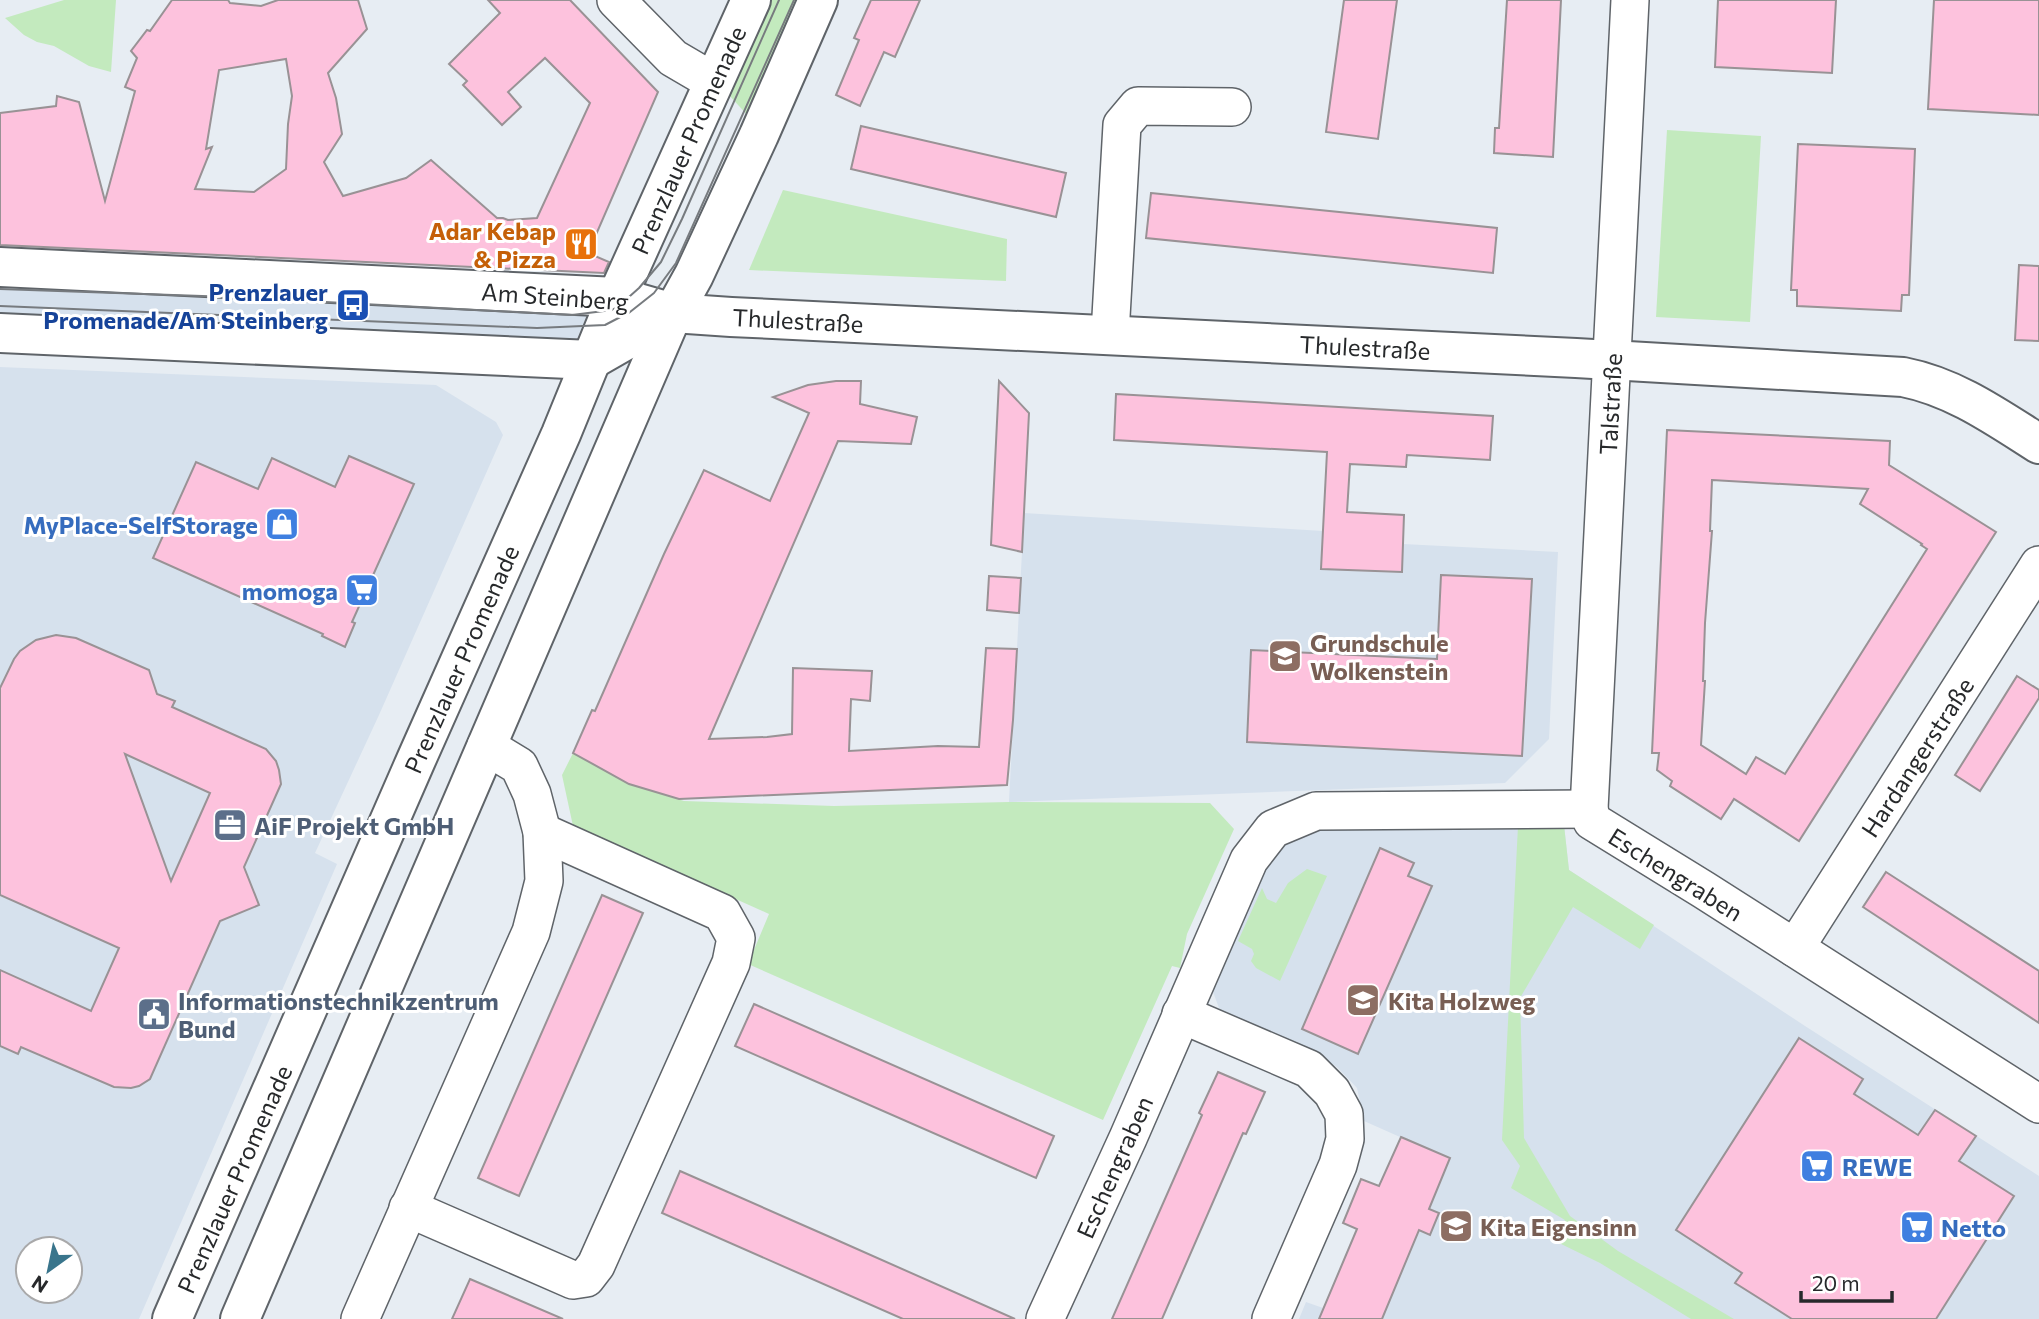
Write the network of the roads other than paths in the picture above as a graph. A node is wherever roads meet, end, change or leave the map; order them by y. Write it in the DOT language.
graph roads {
  1 [pos="616,0"];
  2 [pos="751,0"];
  3 [pos="818,0"];
  4 [pos="1630,0"];
  5 [pos="715,82"];
  6 [pos="1232,107"];
  7 [pos="0,267"];
  8 [pos="617,297"];
  9 [pos="673,313"];
  10 [pos="0,333"];
  11 [pos="1110,334"];
  12 [pos="591,360"];
  13 [pos="1612,360"];
  14 [pos="2039,444"];
  15 [pos="2039,565"];
  16 [pos="486,746"];
  17 [pos="1589,808"];
  18 [pos="542,832"];
  19 [pos="1795,948"];
  20 [pos="314,996"];
  21 [pos="1181,1014"];
  22 [pos="370,1020"];
  23 [pos="2039,1104"];
  24 [pos="408,1209"];
  25 [pos="172,1319"];
  26 [pos="240,1319"];
  27 [pos="360,1319"];
  28 [pos="1045,1319"];
  29 [pos="1271,1319"];
  1 -- 5 [label="street"];
  2 -- 5 [label="main road, Prenzlauer Promenade"];
  3 -- 9 [label="main road"];
  4 -- 13 [label="street, Talstraße"];
  5 -- 8 [label="main road, Prenzlauer Promenade"];
  6 -- 11 [label="street"];
  7 -- 8 [label="main road, Am Steinberg"];
  8 -- 9 [label="main road, Am Steinberg"];
  8 -- 12 [label="main road, Prenzlauer Promenade"];
  9 -- 11 [label="main road, Thulestraße"];
  9 -- 12 [label="main road, Am Steinberg"];
  9 -- 16 [label="main road"];
  10 -- 12 [label="main road"];
  11 -- 13 [label="main road, Thulestraße"];
  12 -- 20 [label="main road, Prenzlauer Promenade"];
  13 -- 14 [label="main road, Thulestraße"];
  13 -- 17 [label="street, Talstraße"];
  15 -- 19 [label="street, Hardangerstraße"];
  16 -- 18 [label="street"];
  16 -- 22 [label="main road"];
  17 -- 19 [label="street, Eschengraben"];
  17 -- 21 [label="street, Eschengraben"];
  18 -- 24 [label="street"];
  18 -- 24 [label="street"];
  19 -- 23 [label="street, Eschengraben"];
  20 -- 22 [label="main road"];
  20 -- 25 [label="main road, Prenzlauer Promenade"];
  21 -- 28 [label="street, Eschengraben"];
  21 -- 29 [label="street"];
  22 -- 26 [label="main road"];
  24 -- 27 [label="street"];
}
